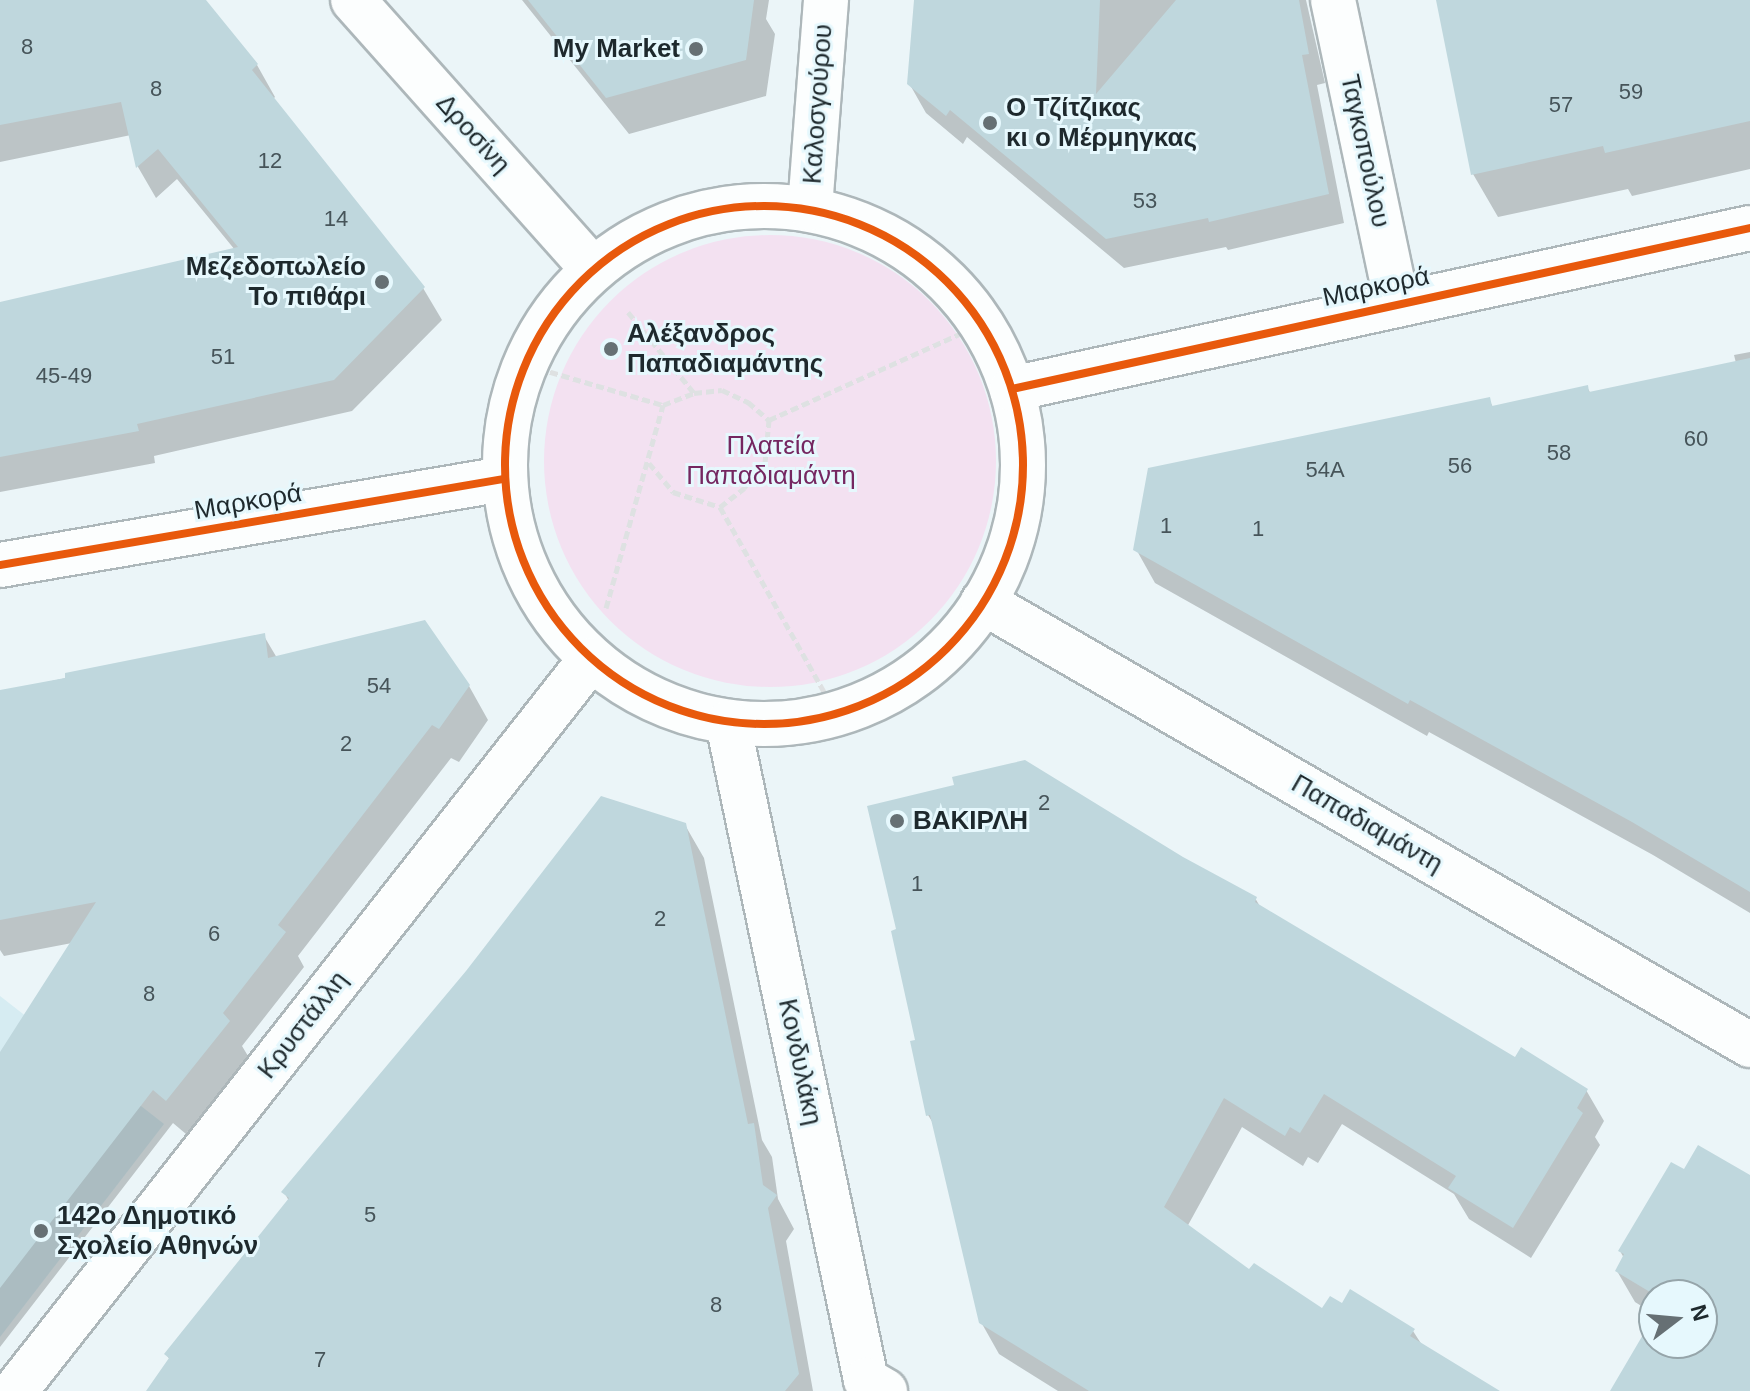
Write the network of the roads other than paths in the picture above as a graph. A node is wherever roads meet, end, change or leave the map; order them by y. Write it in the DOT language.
graph roads {
  1 [pos="353,0"];
  2 [pos="826,0"];
  3 [pos="1333,0"];
  4 [pos="810,208"];
  5 [pos="1750,228"];
  6 [pos="593,269"];
  7 [pos="1397,303"];
  8 [pos="1012,389"];
  9 [pos="503,479"];
  10 [pos="0,565"];
  11 [pos="983,602"];
  12 [pos="590,660"];
  13 [pos="728,723"];
  14 [pos="1750,1045"];
  15 [pos="869,1387"];
  16 [pos="15,1391"];
  1 -- 6 [label="street, Δροσίνη"];
  2 -- 4 [label="street, Καλοσγούρου"];
  3 -- 7 [label="street, Ταγκοπούλου"];
  4 -- 6 [label="street"];
  4 -- 8 [label="street"];
  5 -- 7 [label="street, Μαρκορά"];
  6 -- 9 [label="street"];
  7 -- 8 [label="street, Μαρκορά"];
  8 -- 11 [label="street"];
  9 -- 10 [label="street, Μαρκορά"];
  9 -- 12 [label="street"];
  11 -- 13 [label="street"];
  11 -- 14 [label="street, Παπαδιαμάντη"];
  12 -- 13 [label="street"];
  12 -- 16 [label="street, Κρυστάλλη"];
  13 -- 15 [label="street, Κονδυλάκη"];
}
